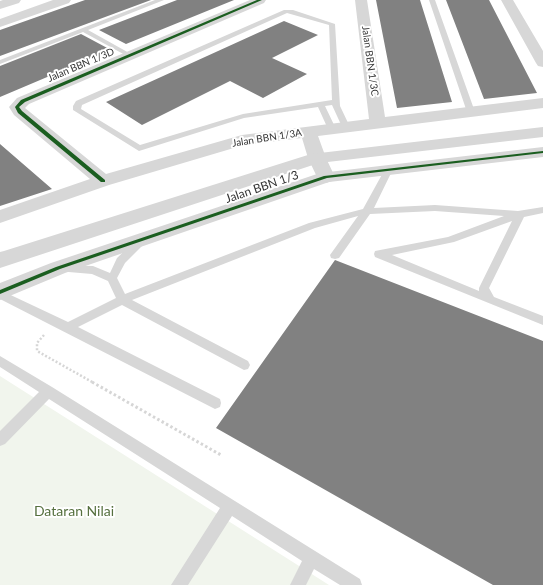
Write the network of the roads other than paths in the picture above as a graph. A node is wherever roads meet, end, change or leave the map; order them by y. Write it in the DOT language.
graph roads {
  1 [pos="15,0"];
  2 [pos="65,0"];
  3 [pos="161,0"];
  4 [pos="260,0"];
  5 [pos="361,0"];
  6 [pos="432,0"];
  7 [pos="507,0"];
  8 [pos="0,5"];
  9 [pos="0,23"];
  10 [pos="83,30"];
  11 [pos="129,55"];
  12 [pos="0,62"];
  13 [pos="543,62"];
  14 [pos="336,102"];
  15 [pos="543,103"];
  16 [pos="320,104"];
  17 [pos="470,112"];
  18 [pos="378,123"];
  19 [pos="339,128"];
  20 [pos="308,132"];
  21 [pos="543,132"];
  22 [pos="543,152"];
  23 [pos="317,158"];
  24 [pos="389,169"];
  25 [pos="326,176"];
  26 [pos="103,182"];
  27 [pos="543,210"];
  28 [pos="367,211"];
  29 [pos="520,214"];
  30 [pos="0,217"];
  31 [pos="143,239"];
  32 [pos="335,255"];
  33 [pos="0,261"];
  34 [pos="58,268"];
  35 [pos="112,278"];
  36 [pos="0,293"];
  37 [pos="122,300"];
  38 [pos="490,300"];
  39 [pos="543,321"];
  40 [pos="63,324"];
  41 [pos="0,361"];
  42 [pos="244,365"];
  43 [pos="48,391"];
  44 [pos="215,403"];
  45 [pos="0,440"];
  46 [pos="230,506"];
  47 [pos="311,558"];
  48 [pos="179,585"];
  49 [pos="298,585"];
  50 [pos="354,585"];
  1 -- 8 [label="street"];
  2 -- 9 [label="street"];
  3 -- 10 [label="lane"];
  4 -- 11 [label="street, Jalan BBN 1/3D"];
  5 -- 18 [label="street, Jalan BBN 1/3C"];
  6 -- 17 [label="lane"];
  7 -- 13 [label="street"];
  10 -- 11 [label="lane"];
  10 -- 12 [label="lane"];
  11 -- 26 [label="street, Jalan BBN 1/3D"];
  14 -- 16 [label="lane"];
  14 -- 16 [label="lane"];
  14 -- 19 [label="lane"];
  15 -- 17 [label="street, Jalan BBN 1/3A"];
  16 -- 19 [label="lane"];
  17 -- 18 [label="street, Jalan BBN 1/3A"];
  18 -- 19 [label="street, Jalan BBN 1/3A"];
  19 -- 20 [label="street, Jalan BBN 1/3A"];
  20 -- 23 [label="street"];
  20 -- 26 [label="street, Jalan BBN 1/3A"];
  21 -- 23 [label="street, Jalan BBN 1/3"];
  22 -- 24 [label="street, Jalan BBN 1/3"];
  23 -- 25 [label="street"];
  23 -- 33 [label="street, Jalan BBN 1/3"];
  24 -- 25 [label="street, Jalan BBN 1/3"];
  24 -- 28 [label="lane"];
  25 -- 31 [label="street, Jalan BBN 1/3"];
  26 -- 30 [label="street, Jalan BBN 1/3A"];
  27 -- 29 [label="lane"];
  28 -- 29 [label="lane"];
  28 -- 32 [label="lane"];
  28 -- 37 [label="lane"];
  29 -- 38 [label="lane"];
  29 -- 38 [label="lane"];
  31 -- 34 [label="street, Jalan BBN 1/3"];
  31 -- 35 [label="lane"];
  34 -- 35 [label="lane"];
  34 -- 36 [label="street, Jalan BBN 1/3"];
  35 -- 37 [label="lane"];
  36 -- 40 [label="lane"];
  37 -- 40 [label="lane"];
  37 -- 42 [label="lane"];
  38 -- 39 [label="lane"];
  40 -- 44 [label="lane"];
  41 -- 43 [label="lane"];
  43 -- 45 [label="lane"];
  43 -- 46 [label="lane"];
  46 -- 47 [label="lane"];
  46 -- 48 [label="lane"];
  47 -- 49 [label="lane"];
  47 -- 50 [label="lane"];
}
